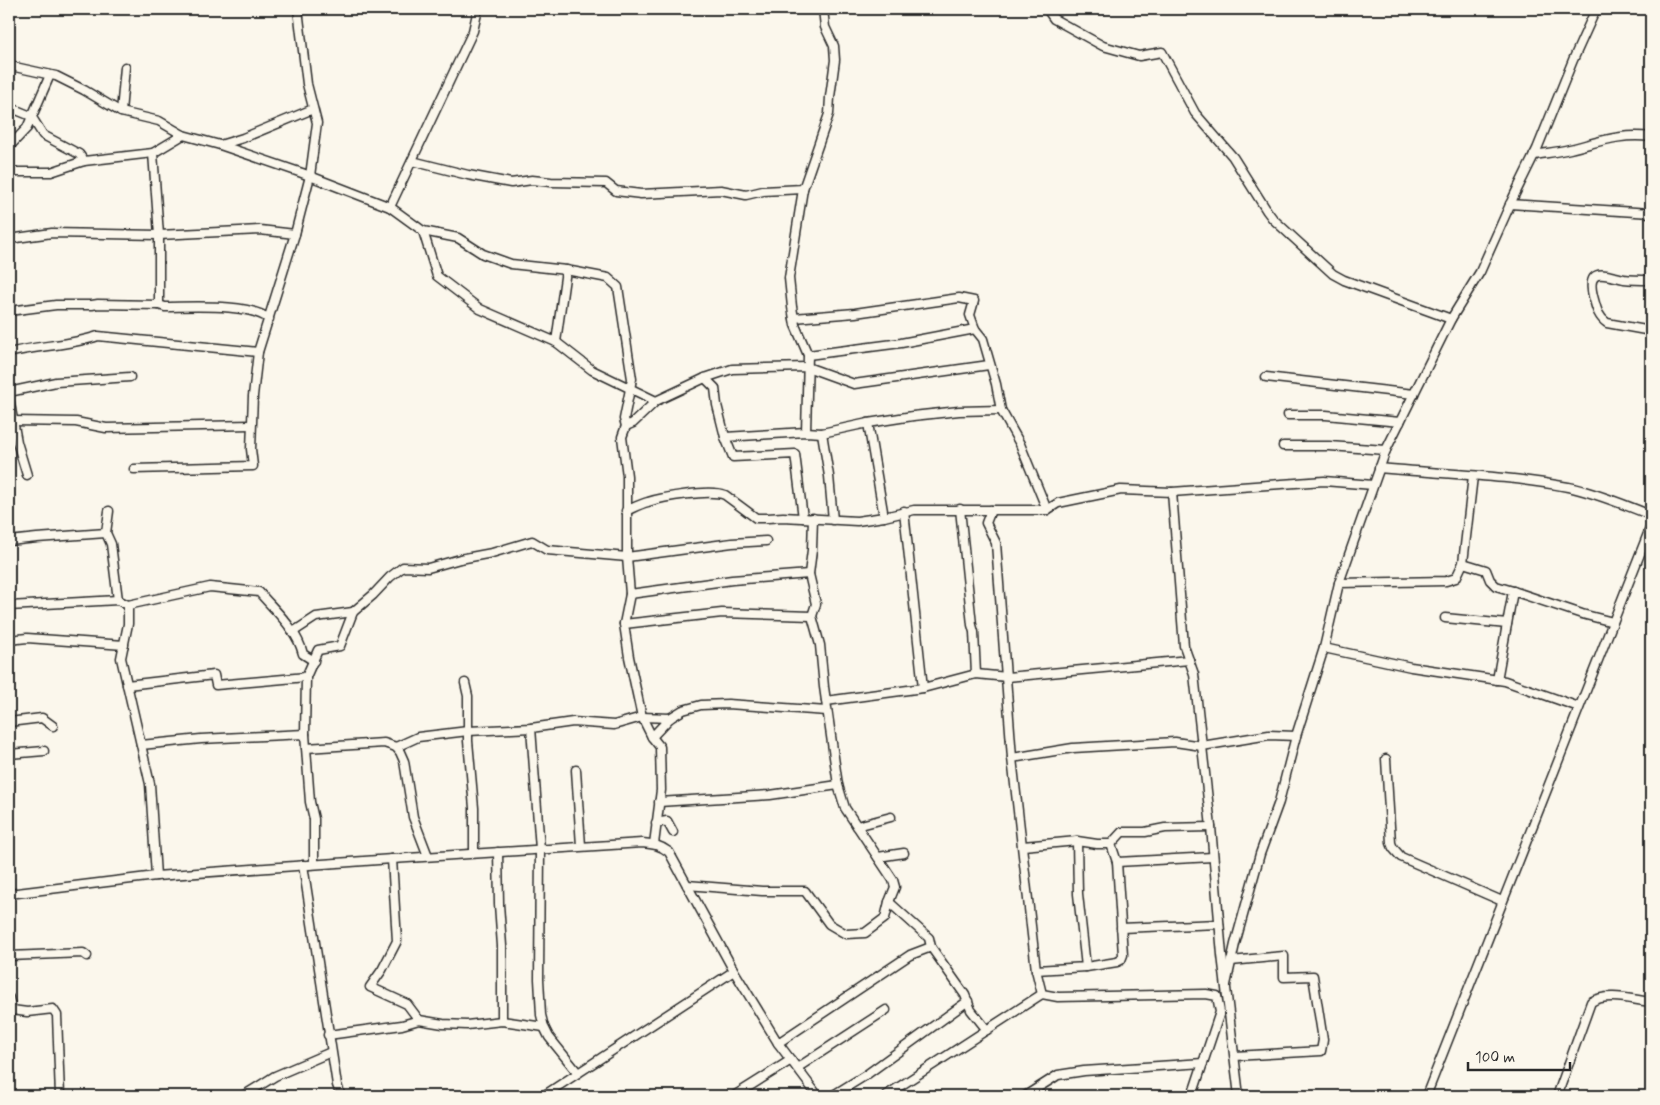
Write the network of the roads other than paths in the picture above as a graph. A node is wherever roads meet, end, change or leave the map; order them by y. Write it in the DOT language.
graph roads {
  1 [pos="307,9"];
  2 [pos="478,9"];
  3 [pos="823,9"];
  4 [pos="1047,9"];
  5 [pos="1596,9"];
  6 [pos="298,11"];
  7 [pos="9,63"];
  8 [pos="125,67"];
  9 [pos="50,75"];
  10 [pos="9,107"];
  11 [pos="313,109"];
  12 [pos="121,112"];
  13 [pos="31,116"];
  14 [pos="182,135"];
  15 [pos="1651,137"];
  16 [pos="220,145"];
  17 [pos="9,147"];
  18 [pos="153,153"];
  19 [pos="1534,155"];
  20 [pos="84,161"];
  21 [pos="412,161"];
  22 [pos="9,172"];
  23 [pos="310,176"];
  24 [pos="803,189"];
  25 [pos="1510,204"];
  26 [pos="390,207"];
  27 [pos="1651,213"];
  28 [pos="423,231"];
  29 [pos="295,234"];
  30 [pos="159,235"];
  31 [pos="9,239"];
  32 [pos="566,270"];
  33 [pos="1651,280"];
  34 [pos="159,305"];
  35 [pos="9,311"];
  36 [pos="794,318"];
  37 [pos="269,319"];
  38 [pos="1451,319"];
  39 [pos="975,328"];
  40 [pos="1651,330"];
  41 [pos="556,342"];
  42 [pos="258,352"];
  43 [pos="9,353"];
  44 [pos="808,354"];
  45 [pos="990,365"];
  46 [pos="807,367"];
  47 [pos="130,377"];
  48 [pos="1266,377"];
  49 [pos="705,378"];
  50 [pos="630,387"];
  51 [pos="9,392"];
  52 [pos="1414,394"];
  53 [pos="9,398"];
  54 [pos="656,401"];
  55 [pos="1001,410"];
  56 [pos="1288,415"];
  57 [pos="13,421"];
  58 [pos="1400,422"];
  59 [pos="868,423"];
  60 [pos="251,425"];
  61 [pos="626,426"];
  62 [pos="806,432"];
  63 [pos="822,433"];
  64 [pos="724,437"];
  65 [pos="1283,446"];
  66 [pos="1386,450"];
  67 [pos="134,468"];
  68 [pos="1379,468"];
  69 [pos="27,476"];
  70 [pos="1473,476"];
  71 [pos="1373,485"];
  72 [pos="1172,492"];
  73 [pos="960,509"];
  74 [pos="991,510"];
  75 [pos="1048,510"];
  76 [pos="109,511"];
  77 [pos="626,511"];
  78 [pos="904,511"];
  79 [pos="1651,515"];
  80 [pos="884,517"];
  81 [pos="803,518"];
  82 [pos="813,518"];
  83 [pos="833,520"];
  84 [pos="1651,526"];
  85 [pos="106,533"];
  86 [pos="9,541"];
  87 [pos="766,541"];
  88 [pos="627,557"];
  89 [pos="1463,563"];
  90 [pos="809,574"];
  91 [pos="1340,583"];
  92 [pos="1513,591"];
  93 [pos="630,594"];
  94 [pos="118,600"];
  95 [pos="128,605"];
  96 [pos="9,606"];
  97 [pos="353,612"];
  98 [pos="812,616"];
  99 [pos="1445,618"];
  100 [pos="1613,622"];
  101 [pos="624,624"];
  102 [pos="1507,624"];
  103 [pos="293,632"];
  104 [pos="9,640"];
  105 [pos="124,645"];
  106 [pos="1324,648"];
  107 [pos="1189,660"];
  108 [pos="314,661"];
  109 [pos="976,674"];
  110 [pos="306,677"];
  111 [pos="1007,677"];
  112 [pos="1497,680"];
  113 [pos="465,683"];
  114 [pos="127,684"];
  115 [pos="923,688"];
  116 [pos="826,701"];
  117 [pos="1580,707"];
  118 [pos="827,711"];
  119 [pos="642,717"];
  120 [pos="670,718"];
  121 [pos="9,722"];
  122 [pos="53,726"];
  123 [pos="532,728"];
  124 [pos="468,731"];
  125 [pos="305,734"];
  126 [pos="1296,736"];
  127 [pos="652,737"];
  128 [pos="141,745"];
  129 [pos="1202,746"];
  130 [pos="396,747"];
  131 [pos="306,748"];
  132 [pos="44,751"];
  133 [pos="9,754"];
  134 [pos="1012,758"];
  135 [pos="1386,759"];
  136 [pos="576,770"];
  137 [pos="838,785"];
  138 [pos="659,802"];
  139 [pos="891,816"];
  140 [pos="656,823"];
  141 [pos="857,826"];
  142 [pos="1211,828"];
  143 [pos="673,832"];
  144 [pos="1077,841"];
  145 [pos="654,844"];
  146 [pos="1111,844"];
  147 [pos="582,846"];
  148 [pos="1023,846"];
  149 [pos="540,849"];
  150 [pos="498,852"];
  151 [pos="474,853"];
  152 [pos="904,853"];
  153 [pos="428,856"];
  154 [pos="878,857"];
  155 [pos="1213,857"];
  156 [pos="392,858"];
  157 [pos="1117,862"];
  158 [pos="314,864"];
  159 [pos="303,865"];
  160 [pos="156,876"];
  161 [pos="687,885"];
  162 [pos="9,894"];
  163 [pos="1502,901"];
  164 [pos="889,902"];
  165 [pos="1218,924"];
  166 [pos="1121,928"];
  167 [pos="931,946"];
  168 [pos="9,956"];
  169 [pos="87,956"];
  170 [pos="1231,961"];
  171 [pos="1086,967"];
  172 [pos="1036,970"];
  173 [pos="734,971"];
  174 [pos="1226,984"];
  175 [pos="1042,994"];
  176 [pos="9,999"];
  177 [pos="968,1001"];
  178 [pos="1651,1002"];
  179 [pos="886,1010"];
  180 [pos="419,1020"];
  181 [pos="502,1021"];
  182 [pos="544,1027"];
  183 [pos="986,1030"];
  184 [pos="328,1035"];
  185 [pos="778,1043"];
  186 [pos="332,1052"];
  187 [pos="1235,1056"];
  188 [pos="791,1060"];
  189 [pos="1203,1064"];
  190 [pos="797,1068"];
  191 [pos="578,1073"];
  192 [pos="60,1096"];
  193 [pos="243,1096"];
  194 [pos="341,1096"];
  195 [pos="543,1096"];
  196 [pos="734,1096"];
  197 [pos="818,1096"];
  198 [pos="832,1096"];
  199 [pos="885,1096"];
  200 [pos="1025,1096"];
  201 [pos="1192,1096"];
  202 [pos="1239,1096"];
  203 [pos="1426,1096"];
  204 [pos="1557,1096"];
  1 -- 6 [label="street"];
  2 -- 21 [label="street"];
  3 -- 24 [label="street"];
  4 -- 38 [label="street"];
  5 -- 19 [label="street"];
  6 -- 11 [label="street"];
  7 -- 9 [label="street"];
  8 -- 12 [label="street"];
  9 -- 12 [label="street"];
  9 -- 13 [label="street"];
  10 -- 13 [label="street"];
  11 -- 16 [label="street"];
  11 -- 23 [label="street"];
  12 -- 14 [label="street"];
  13 -- 17 [label="street"];
  13 -- 20 [label="street"];
  14 -- 16 [label="street"];
  14 -- 18 [label="street"];
  15 -- 19 [label="street"];
  16 -- 23 [label="street"];
  18 -- 20 [label="street"];
  18 -- 30 [label="street"];
  19 -- 25 [label="street"];
  20 -- 22 [label="street"];
  21 -- 24 [label="street"];
  21 -- 26 [label="street"];
  23 -- 26 [label="street"];
  23 -- 29 [label="street"];
  24 -- 36 [label="street"];
  25 -- 27 [label="street"];
  25 -- 38 [label="street"];
  26 -- 28 [label="street"];
  28 -- 32 [label="street"];
  28 -- 41 [label="street"];
  29 -- 30 [label="street"];
  29 -- 37 [label="street"];
  30 -- 31 [label="street"];
  30 -- 34 [label="street"];
  32 -- 41 [label="street"];
  32 -- 50 [label="street"];
  33 -- 40 [label="street"];
  34 -- 35 [label="street"];
  34 -- 37 [label="street"];
  36 -- 39 [label="street"];
  36 -- 44 [label="street"];
  37 -- 42 [label="street"];
  38 -- 52 [label="street"];
  39 -- 44 [label="street"];
  39 -- 45 [label="street"];
  41 -- 50 [label="street"];
  42 -- 43 [label="street"];
  42 -- 60 [label="street"];
  44 -- 46 [label="street"];
  45 -- 46 [label="street"];
  45 -- 55 [label="street"];
  46 -- 49 [label="street"];
  46 -- 62 [label="street"];
  47 -- 51 [label="street"];
  48 -- 52 [label="street"];
  49 -- 54 [label="street"];
  49 -- 64 [label="street"];
  50 -- 54 [label="street"];
  50 -- 61 [label="street"];
  52 -- 58 [label="street"];
  53 -- 57 [label="street"];
  54 -- 61 [label="street"];
  55 -- 59 [label="street"];
  55 -- 75 [label="street"];
  56 -- 58 [label="street"];
  57 -- 60 [label="street"];
  57 -- 69 [label="street"];
  58 -- 66 [label="street"];
  59 -- 63 [label="street"];
  59 -- 80 [label="street"];
  60 -- 67 [label="street"];
  61 -- 77 [label="street"];
  62 -- 63 [label="street"];
  62 -- 64 [label="street"];
  63 -- 83 [label="street"];
  64 -- 81 [label="street"];
  65 -- 66 [label="street"];
  66 -- 68 [label="street"];
  68 -- 70 [label="street"];
  68 -- 71 [label="street"];
  70 -- 79 [label="street"];
  70 -- 89 [label="street"];
  71 -- 72 [label="street"];
  71 -- 91 [label="street"];
  72 -- 75 [label="street"];
  72 -- 107 [label="street"];
  73 -- 74 [label="street"];
  73 -- 78 [label="street"];
  73 -- 109 [label="street"];
  74 -- 75 [label="street"];
  74 -- 111 [label="street"];
  76 -- 85 [label="street"];
  77 -- 81 [label="street"];
  77 -- 88 [label="street"];
  78 -- 80 [label="street"];
  78 -- 115 [label="street"];
  80 -- 83 [label="street"];
  81 -- 82 [label="street"];
  82 -- 83 [label="street"];
  82 -- 90 [label="street"];
  84 -- 100 [label="street"];
  85 -- 86 [label="street"];
  85 -- 94 [label="street"];
  87 -- 88 [label="street"];
  88 -- 93 [label="street"];
  88 -- 97 [label="street"];
  89 -- 91 [label="street"];
  89 -- 92 [label="street"];
  90 -- 93 [label="street"];
  90 -- 98 [label="street"];
  91 -- 106 [label="street"];
  92 -- 100 [label="street"];
  92 -- 102 [label="street"];
  93 -- 101 [label="street"];
  94 -- 95 [label="street"];
  94 -- 96 [label="street"];
  95 -- 103 [label="street"];
  95 -- 105 [label="street"];
  97 -- 103 [label="street"];
  97 -- 108 [label="street"];
  98 -- 101 [label="street"];
  98 -- 116 [label="street"];
  99 -- 102 [label="street"];
  100 -- 117 [label="street"];
  101 -- 119 [label="street"];
  102 -- 112 [label="street"];
  103 -- 108 [label="street"];
  104 -- 105 [label="street"];
  105 -- 114 [label="street"];
  106 -- 112 [label="street"];
  106 -- 126 [label="street"];
  107 -- 111 [label="street"];
  107 -- 129 [label="street"];
  108 -- 110 [label="street"];
  109 -- 111 [label="street"];
  109 -- 115 [label="street"];
  110 -- 114 [label="street"];
  110 -- 125 [label="street"];
  111 -- 134 [label="street"];
  112 -- 117 [label="street"];
  113 -- 124 [label="street"];
  114 -- 128 [label="street"];
  115 -- 116 [label="street"];
  116 -- 118 [label="street"];
  117 -- 163 [label="street"];
  118 -- 120 [label="street"];
  118 -- 137 [label="street"];
  119 -- 120 [label="street"];
  119 -- 123 [label="street"];
  119 -- 127 [label="street"];
  120 -- 127 [label="street"];
  121 -- 122 [label="street"];
  123 -- 124 [label="street"];
  123 -- 149 [label="street"];
  124 -- 130 [label="street"];
  124 -- 151 [label="street"];
  125 -- 128 [label="street"];
  125 -- 131 [label="street"];
  126 -- 129 [label="street"];
  126 -- 170 [label="street"];
  127 -- 138 [label="street"];
  128 -- 160 [label="street"];
  129 -- 134 [label="street"];
  129 -- 142 [label="street"];
  130 -- 131 [label="street"];
  130 -- 153 [label="street"];
  131 -- 158 [label="street"];
  132 -- 133 [label="street"];
  134 -- 148 [label="street"];
  135 -- 163 [label="street"];
  136 -- 147 [label="street"];
  137 -- 138 [label="street"];
  137 -- 141 [label="street"];
  138 -- 140 [label="street"];
  139 -- 141 [label="street"];
  140 -- 143 [label="street"];
  140 -- 145 [label="street"];
  141 -- 154 [label="street"];
  142 -- 146 [label="street"];
  142 -- 155 [label="street"];
  144 -- 146 [label="street"];
  144 -- 148 [label="street"];
  144 -- 171 [label="street"];
  145 -- 147 [label="street"];
  145 -- 161 [label="street"];
  146 -- 157 [label="street"];
  147 -- 149 [label="street"];
  148 -- 172 [label="street"];
  149 -- 150 [label="street"];
  149 -- 182 [label="street"];
  150 -- 151 [label="street"];
  150 -- 181 [label="street"];
  151 -- 153 [label="street"];
  152 -- 154 [label="street"];
  153 -- 156 [label="street"];
  154 -- 164 [label="street"];
  155 -- 157 [label="street"];
  155 -- 165 [label="street"];
  156 -- 158 [label="street"];
  156 -- 180 [label="street"];
  157 -- 166 [label="street"];
  158 -- 159 [label="street"];
  159 -- 160 [label="street"];
  159 -- 184 [label="street"];
  160 -- 162 [label="street"];
  161 -- 164 [label="street"];
  161 -- 173 [label="street"];
  163 -- 203 [label="street"];
  164 -- 167 [label="street"];
  165 -- 166 [label="street"];
  165 -- 174 [label="street"];
  166 -- 171 [label="street"];
  167 -- 177 [label="street"];
  167 -- 185 [label="street"];
  168 -- 169 [label="street"];
  170 -- 174 [label="street"];
  170 -- 187 [label="street"];
  171 -- 172 [label="street"];
  172 -- 175 [label="street"];
  173 -- 185 [label="street"];
  173 -- 191 [label="street"];
  174 -- 187 [label="street"];
  175 -- 183 [label="street"];
  175 -- 189 [label="street"];
  176 -- 192 [label="street"];
  177 -- 183 [label="street"];
  177 -- 198 [label="street"];
  178 -- 204 [label="street"];
  179 -- 190 [label="street"];
  180 -- 181 [label="street"];
  180 -- 184 [label="street"];
  181 -- 182 [label="street"];
  182 -- 191 [label="street"];
  183 -- 199 [label="street"];
  184 -- 186 [label="street"];
  185 -- 188 [label="street"];
  186 -- 193 [label="street"];
  186 -- 194 [label="street"];
  187 -- 202 [label="street"];
  188 -- 190 [label="street"];
  188 -- 196 [label="street"];
  189 -- 200 [label="street"];
  189 -- 201 [label="street"];
  190 -- 197 [label="street"];
  191 -- 195 [label="street"];
}
